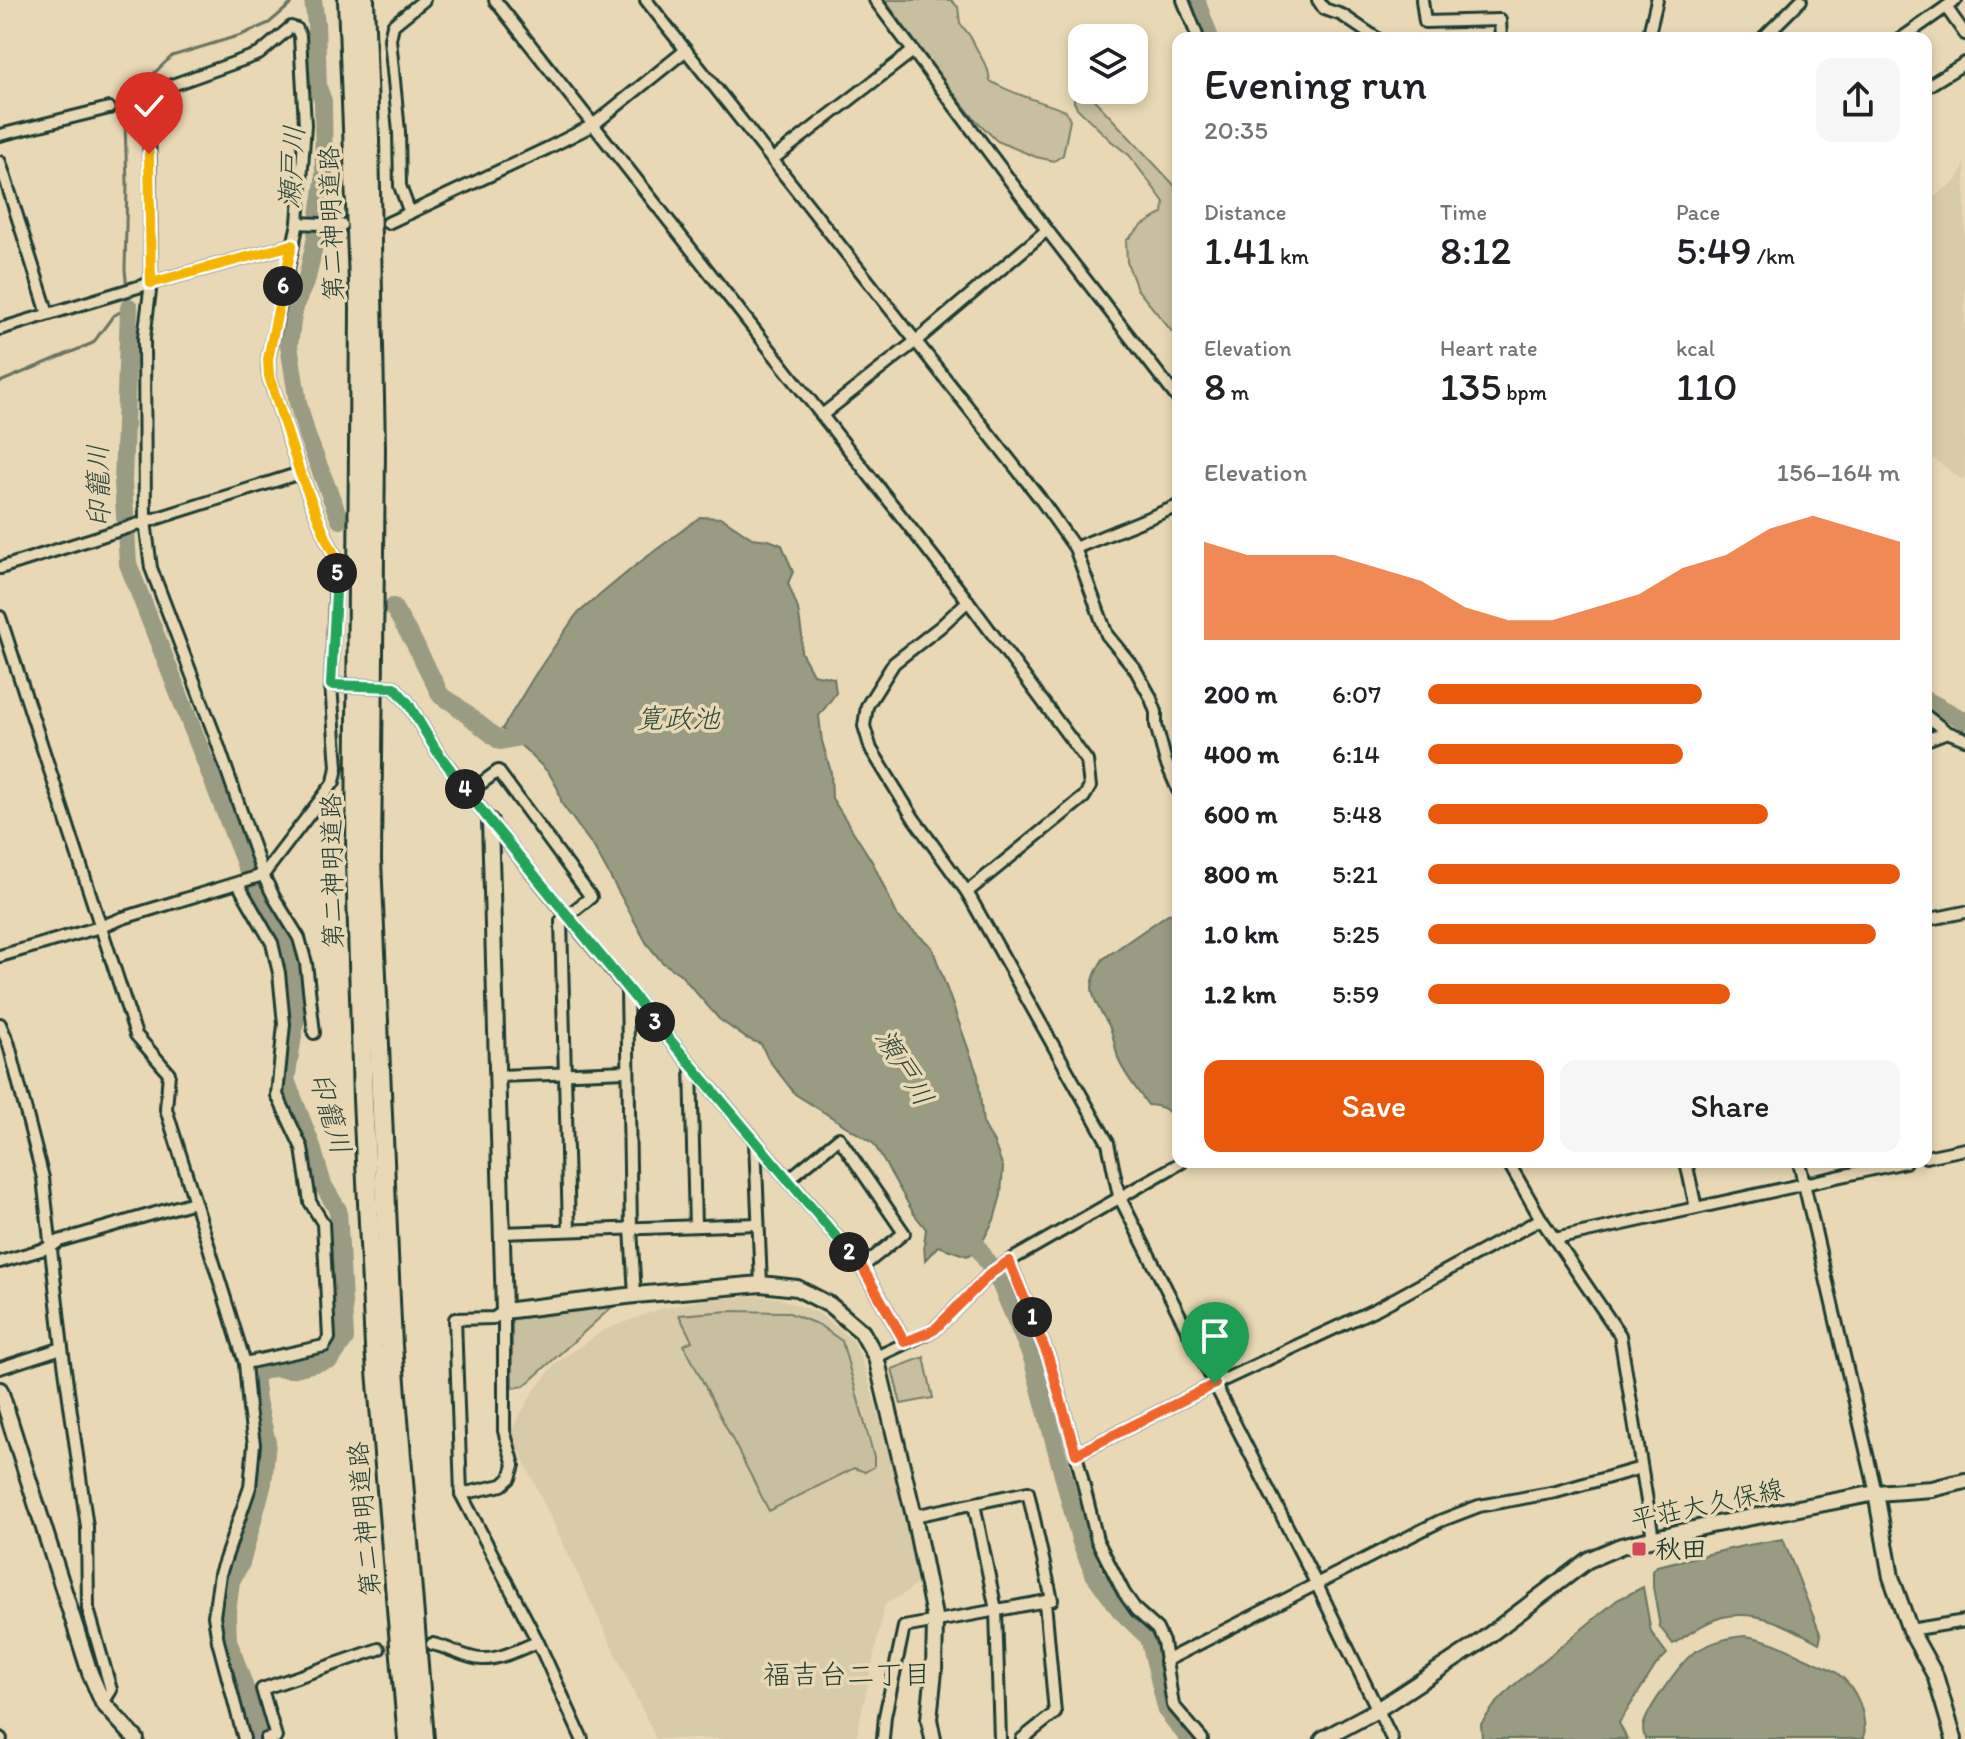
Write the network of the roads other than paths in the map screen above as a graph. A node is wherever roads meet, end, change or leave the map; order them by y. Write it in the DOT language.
graph roads {
  1 [pos="348,0"];
  2 [pos="364,0"];
  3 [pos="424,0"];
  4 [pos="495,0"];
  5 [pos="646,0"];
  6 [pos="875,0"];
  7 [pos="1183,0"];
  8 [pos="1318,0"];
  9 [pos="1422,0"];
  10 [pos="1657,0"];
  11 [pos="1801,0"];
  12 [pos="1956,0"];
  13 [pos="1946,7"];
  14 [pos="1196,32"];
  15 [pos="1367,32"];
  16 [pos="1501,32"];
  17 [pos="1653,32"];
  18 [pos="1769,32"];
  19 [pos="1911,32"];
  20 [pos="1965,34"];
  21 [pos="686,50"];
  22 [pos="913,51"];
  23 [pos="1965,63"];
  24 [pos="1932,83"];
  25 [pos="109,108"];
  26 [pos="593,125"];
  27 [pos="0,135"];
  28 [pos="773,159"];
  29 [pos="0,162"];
  30 [pos="410,213"];
  31 [pos="298,223"];
  32 [pos="388,223"];
  33 [pos="342,225"];
  34 [pos="1047,230"];
  35 [pos="292,245"];
  36 [pos="151,283"];
  37 [pos="48,314"];
  38 [pos="0,329"];
  39 [pos="916,341"];
  40 [pos="1172,391"];
  41 [pos="822,415"];
  42 [pos="300,473"];
  43 [pos="1172,508"];
  44 [pos="145,521"];
  45 [pos="1075,548"];
  46 [pos="0,568"];
  47 [pos="968,601"];
  48 [pos="0,617"];
  49 [pos="331,685"];
  50 [pos="1932,721"];
  51 [pos="1947,732"];
  52 [pos="1932,738"];
  53 [pos="1965,739"];
  54 [pos="1172,776"];
  55 [pos="468,793"];
  56 [pos="490,821"];
  57 [pos="263,875"];
  58 [pos="238,884"];
  59 [pos="967,892"];
  60 [pos="1965,912"];
  61 [pos="568,917"];
  62 [pos="1932,919"];
  63 [pos="100,927"];
  64 [pos="0,956"];
  65 [pos="627,989"];
  66 [pos="0,1024"];
  67 [pos="314,1033"];
  68 [pos="691,1066"];
  69 [pos="627,1071"];
  70 [pos="565,1073"];
  71 [pos="498,1076"];
  72 [pos="755,1142"];
  73 [pos="1965,1149"];
  74 [pos="1932,1156"];
  75 [pos="1172,1167"];
  76 [pos="1511,1168"];
  77 [pos="1687,1168"];
  78 [pos="1800,1168"];
  79 [pos="1877,1168"];
  80 [pos="789,1179"];
  81 [pos="1804,1184"];
  82 [pos="1119,1196"];
  83 [pos="194,1202"];
  84 [pos="1696,1208"];
  85 [pos="1541,1219"];
  86 [pos="758,1224"];
  87 [pos="695,1226"];
  88 [pos="631,1228"];
  89 [pos="569,1230"];
  90 [pos="501,1233"];
  91 [pos="1555,1239"];
  92 [pos="51,1247"];
  93 [pos="1009,1261"];
  94 [pos="0,1262"];
  95 [pos="862,1267"];
  96 [pos="761,1284"];
  97 [pos="635,1295"];
  98 [pos="504,1311"];
  99 [pos="905,1342"];
  100 [pos="62,1348"];
  101 [pos="876,1357"];
  102 [pos="245,1363"];
  103 [pos="0,1368"];
  104 [pos="1215,1384"];
  105 [pos="0,1390"];
  106 [pos="1076,1454"];
  107 [pos="1641,1468"];
  108 [pos="1965,1481"];
  109 [pos="1876,1493"];
  110 [pos="461,1494"];
  111 [pos="974,1504"];
  112 [pos="914,1516"];
  113 [pos="1653,1538"];
  114 [pos="1317,1585"];
  115 [pos="1045,1602"];
  116 [pos="996,1610"];
  117 [pos="935,1621"];
  118 [pos="1965,1621"];
  119 [pos="1910,1630"];
  120 [pos="538,1642"];
  121 [pos="432,1644"];
  122 [pos="379,1649"];
  123 [pos="1165,1661"];
  124 [pos="103,1703"];
  125 [pos="1377,1710"];
  126 [pos="136,1739"];
  127 [pos="244,1739"];
  128 [pos="266,1739"];
  129 [pos="408,1739"];
  130 [pos="424,1739"];
  131 [pos="582,1739"];
  132 [pos="883,1739"];
  133 [pos="933,1739"];
  134 [pos="1000,1739"];
  135 [pos="1022,1739"];
  136 [pos="1202,1739"];
  137 [pos="1323,1739"];
  138 [pos="1392,1739"];
  139 [pos="1954,1739"];
  1 -- 129 [label="highway, 第二神明道路"];
  2 -- 130 [label="highway, 第二神明道路"];
  3 -- 30 [label="street"];
  4 -- 26 [label="street"];
  5 -- 21 [label="street"];
  6 -- 22 [label="street"];
  7 -- 14 [label="street"];
  8 -- 15 [label="street"];
  9 -- 16 [label="street"];
  10 -- 17 [label="street"];
  11 -- 18 [label="street"];
  12 -- 13 [label="street"];
  13 -- 19 [label="street"];
  13 -- 20 [label="street"];
  21 -- 26 [label="street"];
  21 -- 28 [label="street"];
  22 -- 28 [label="street"];
  22 -- 34 [label="street"];
  23 -- 24 [label="street"];
  25 -- 27 [label="street"];
  26 -- 30 [label="street"];
  26 -- 41 [label="street"];
  28 -- 39 [label="street"];
  29 -- 37 [label="street"];
  30 -- 32 [label="street"];
  31 -- 33 [label="street"];
  31 -- 35 [label="street"];
  31 -- 36 [label="street"];
  34 -- 39 [label="street"];
  34 -- 40 [label="street"];
  35 -- 36 [label="street"];
  35 -- 42 [label="street"];
  36 -- 37 [label="street"];
  36 -- 44 [label="street"];
  37 -- 38 [label="street"];
  39 -- 41 [label="street"];
  39 -- 45 [label="street"];
  41 -- 47 [label="street"];
  42 -- 44 [label="street"];
  42 -- 49 [label="street"];
  43 -- 45 [label="street"];
  44 -- 46 [label="street"];
  44 -- 57 [label="street"];
  45 -- 54 [label="street"];
  47 -- 59 [label="street"];
  47 -- 59 [label="street"];
  48 -- 63 [label="street"];
  49 -- 55 [label="street, bridge"];
  49 -- 57 [label="street"];
  50 -- 51 [label="street"];
  51 -- 52 [label="street"];
  51 -- 53 [label="street"];
  55 -- 56 [label="street"];
  55 -- 61 [label="street"];
  56 -- 61 [label="street"];
  56 -- 71 [label="street"];
  57 -- 58 [label="street"];
  57 -- 67 [label="street"];
  58 -- 63 [label="street"];
  58 -- 102 [label="street"];
  59 -- 82 [label="street"];
  60 -- 62 [label="street"];
  61 -- 65 [label="street"];
  61 -- 70 [label="street"];
  63 -- 64 [label="street"];
  63 -- 83 [label="street"];
  65 -- 68 [label="street"];
  65 -- 69 [label="street"];
  66 -- 92 [label="street"];
  68 -- 72 [label="street"];
  68 -- 87 [label="street"];
  69 -- 70 [label="street"];
  69 -- 88 [label="street"];
  70 -- 71 [label="street"];
  70 -- 89 [label="street"];
  71 -- 90 [label="street"];
  72 -- 80 [label="street"];
  72 -- 86 [label="street"];
  73 -- 74 [label="street"];
  75 -- 82 [label="street"];
  76 -- 85 [label="street"];
  77 -- 84 [label="street"];
  78 -- 81 [label="street"];
  79 -- 81 [label="street"];
  80 -- 95 [label="street"];
  80 -- 95 [label="street"];
  81 -- 84 [label="street"];
  81 -- 109 [label="street"];
  82 -- 93 [label="street"];
  82 -- 104 [label="street"];
  83 -- 92 [label="street"];
  83 -- 102 [label="street"];
  84 -- 91 [label="street"];
  85 -- 91 [label="street"];
  85 -- 104 [label="street"];
  86 -- 87 [label="street"];
  86 -- 96 [label="street"];
  87 -- 88 [label="street"];
  88 -- 89 [label="street"];
  88 -- 97 [label="street"];
  89 -- 90 [label="street"];
  90 -- 98 [label="street"];
  91 -- 107 [label="street"];
  92 -- 94 [label="street"];
  92 -- 100 [label="street"];
  93 -- 99 [label="street"];
  93 -- 106 [label="street"];
  95 -- 99 [label="street"];
  96 -- 97 [label="street"];
  96 -- 101 [label="street"];
  97 -- 98 [label="street"];
  98 -- 110 [label="street"];
  98 -- 110 [label="street"];
  99 -- 101 [label="street"];
  100 -- 103 [label="street"];
  100 -- 124 [label="street"];
  101 -- 112 [label="street"];
  102 -- 127 [label="street"];
  104 -- 106 [label="street"];
  104 -- 114 [label="street"];
  105 -- 124 [label="street"];
  106 -- 123 [label="street"];
  107 -- 113 [label="street"];
  107 -- 114 [label="street"];
  108 -- 109 [label="street, 平荘大久保線"];
  109 -- 113 [label="street, 平荘大久保線"];
  109 -- 119 [label="street"];
  110 -- 120 [label="street"];
  111 -- 112 [label="street"];
  111 -- 115 [label="street"];
  111 -- 116 [label="street"];
  112 -- 117 [label="street"];
  113 -- 125 [label="street, 平荘大久保線"];
  114 -- 123 [label="street"];
  114 -- 125 [label="street"];
  115 -- 116 [label="street"];
  115 -- 135 [label="street"];
  116 -- 117 [label="street"];
  116 -- 134 [label="street"];
  117 -- 132 [label="street"];
  117 -- 133 [label="street"];
  118 -- 119 [label="street"];
  119 -- 139 [label="street"];
  120 -- 121 [label="street"];
  120 -- 131 [label="street"];
  122 -- 128 [label="street"];
  123 -- 136 [label="street"];
  124 -- 126 [label="street"];
  125 -- 137 [label="street, 平荘大久保線"];
  125 -- 138 [label="street"];
}
